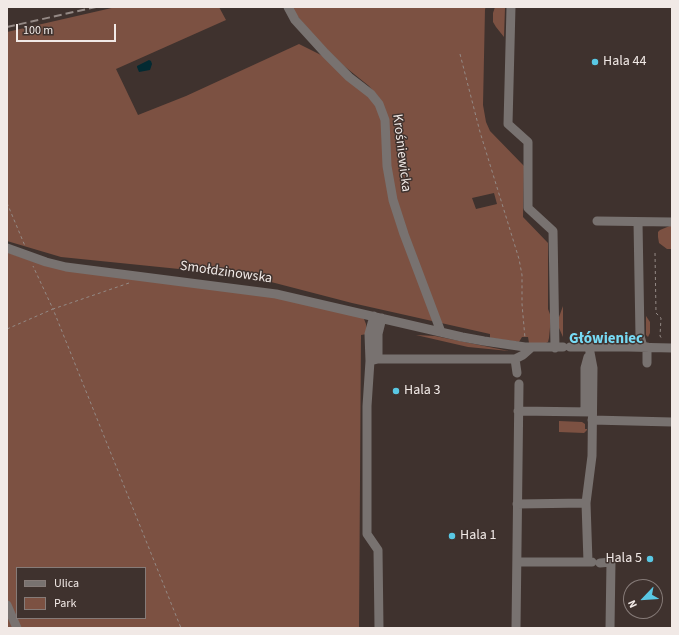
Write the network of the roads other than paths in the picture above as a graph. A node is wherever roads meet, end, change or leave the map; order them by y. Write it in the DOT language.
graph roads {
  1 [pos="288,7"];
  2 [pos="510,7"];
  3 [pos="597,222"];
  4 [pos="638,222"];
  5 [pos="672,222"];
  6 [pos="7,248"];
  7 [pos="378,317"];
  8 [pos="441,332"];
  9 [pos="528,347"];
  10 [pos="563,347"];
  11 [pos="645,347"];
  12 [pos="672,348"];
  13 [pos="589,350"];
  14 [pos="374,360"];
  15 [pos="514,360"];
  16 [pos="647,363"];
  17 [pos="517,373"];
  18 [pos="519,384"];
  19 [pos="518,411"];
  20 [pos="590,414"];
  21 [pos="672,422"];
  22 [pos="586,503"];
  23 [pos="518,504"];
  24 [pos="517,562"];
  25 [pos="593,562"];
  26 [pos="7,605"];
  27 [pos="17,628"];
  28 [pos="378,628"];
  29 [pos="516,628"];
  30 [pos="610,628"];
  1 -- 8 [label="street, Krośniewicka"];
  2 -- 10 [label="street"];
  3 -- 4 [label="street"];
  4 -- 5 [label="street"];
  4 -- 11 [label="street"];
  6 -- 7 [label="street, Smołdzinowska"];
  7 -- 8 [label="street, Smołdzinowska"];
  7 -- 14 [label="street"];
  8 -- 9 [label="street, Smołdzinowska"];
  9 -- 10 [label="street, Smołdzinowska"];
  9 -- 15 [label="street"];
  10 -- 13 [label="street, Smołdzinowska"];
  11 -- 12 [label="street, Smołdzinowska"];
  11 -- 13 [label="street, Smołdzinowska"];
  11 -- 16 [label="street"];
  13 -- 20 [label="street"];
  14 -- 15 [label="street"];
  14 -- 28 [label="street"];
  15 -- 17 [label="street"];
  18 -- 19 [label="street"];
  19 -- 20 [label="street"];
  19 -- 23 [label="street"];
  20 -- 21 [label="street"];
  20 -- 22 [label="street"];
  22 -- 23 [label="street"];
  22 -- 25 [label="street"];
  23 -- 24 [label="street"];
  24 -- 25 [label="street"];
  24 -- 29 [label="street"];
  25 -- 30 [label="street"];
  26 -- 27 [label="street"];
}
